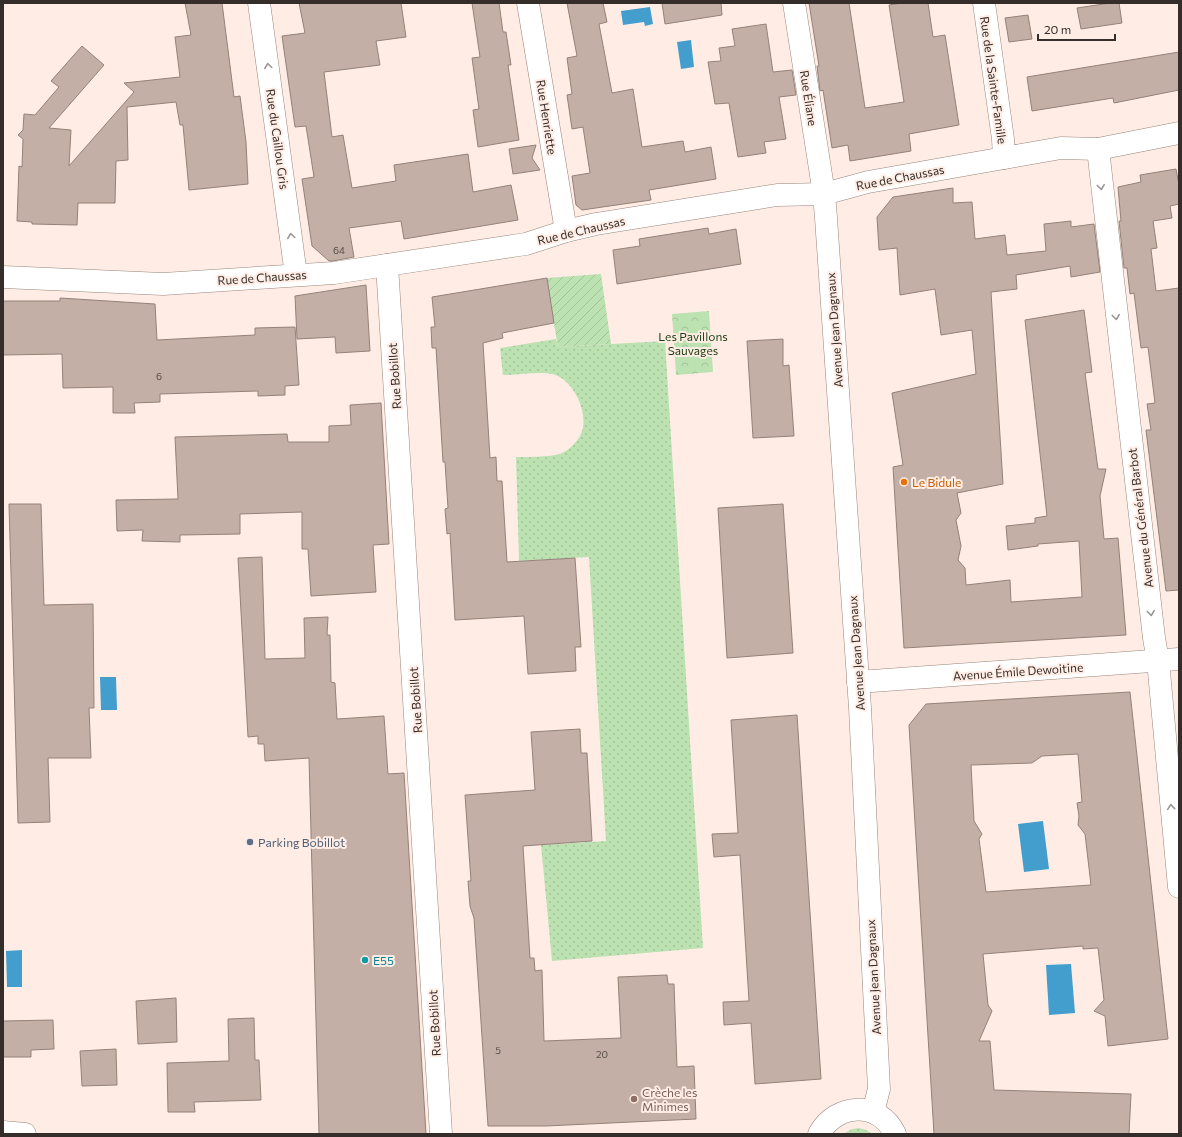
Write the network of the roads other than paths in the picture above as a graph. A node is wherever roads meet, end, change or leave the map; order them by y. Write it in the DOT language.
graph roads {
  1 [pos="259,3"];
  2 [pos="528,3"];
  3 [pos="794,3"];
  4 [pos="984,3"];
  5 [pos="1179,133"];
  6 [pos="1098,149"];
  7 [pos="1004,158"];
  8 [pos="824,194"];
  9 [pos="566,231"];
  10 [pos="387,265"];
  11 [pos="296,275"];
  12 [pos="3,277"];
  13 [pos="1179,659"];
  14 [pos="1158,660"];
  15 [pos="858,682"];
  16 [pos="1179,887"];
  17 [pos="874,1112"];
  18 [pos="3,1132"];
  19 [pos="25,1134"];
  20 [pos="441,1134"];
  21 [pos="819,1134"];
  22 [pos="895,1134"];
  11 -- 1 [label="street, Rue du Caillou Gris, one-way"];
  2 -- 9 [label="street, Rue Henriette"];
  3 -- 8 [label="street, Rue Éliane"];
  4 -- 7 [label="street, Rue de la Sainte-Famille"];
  5 -- 6 [label="street, Rue de Chaussas"];
  6 -- 7 [label="street, Rue de Chaussas"];
  6 -- 14 [label="street, Avenue du Général Barbot, one-way"];
  7 -- 8 [label="street, Rue de Chaussas"];
  8 -- 9 [label="street, Rue de Chaussas"];
  8 -- 15 [label="street, Avenue Jean Dagnaux"];
  9 -- 10 [label="street, Rue de Chaussas"];
  10 -- 11 [label="street, Rue de Chaussas"];
  10 -- 20 [label="street, Rue Bobillot"];
  11 -- 12 [label="street, Rue de Chaussas"];
  13 -- 14 [label="street, Avenue Émile Dewoitine"];
  14 -- 15 [label="street, Avenue Émile Dewoitine"];
  16 -- 14 [label="street, Avenue du Général Barbot, one-way"];
  15 -- 17 [label="street, Avenue Jean Dagnaux"];
  17 -- 21 [label="street"];
  17 -- 22 [label="street"];
  18 -- 19 [label="street"];
}
